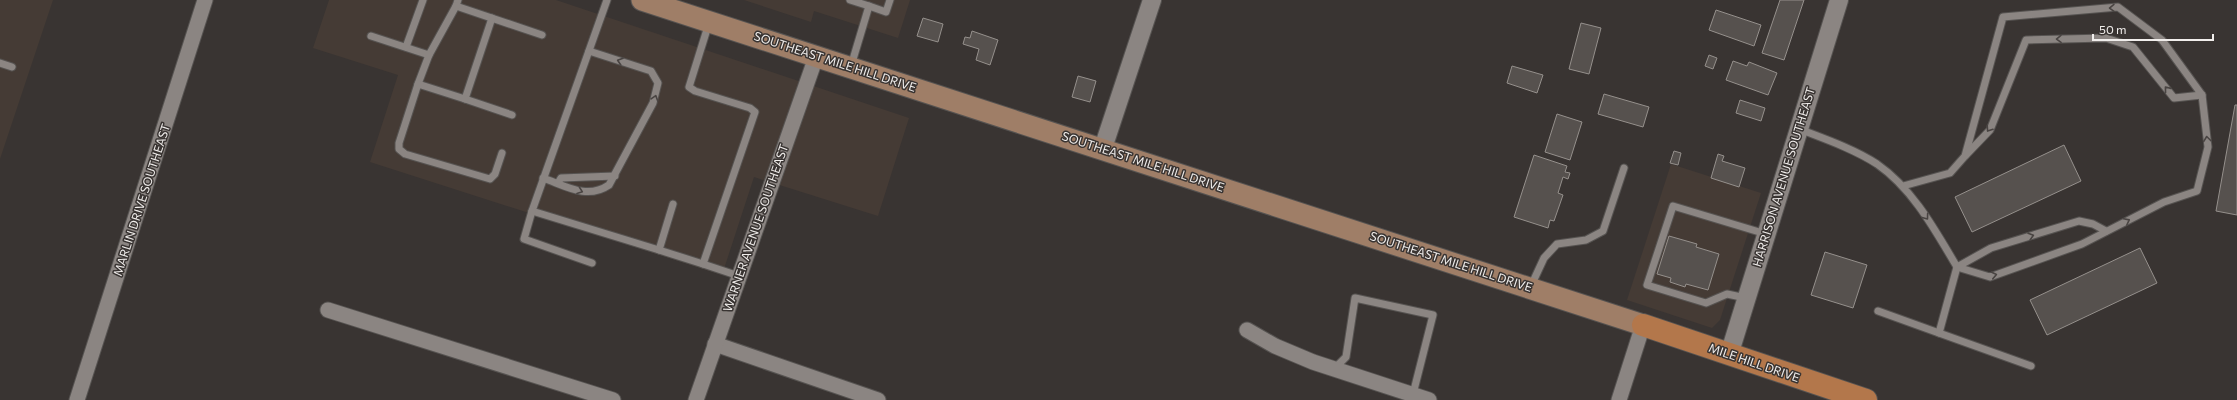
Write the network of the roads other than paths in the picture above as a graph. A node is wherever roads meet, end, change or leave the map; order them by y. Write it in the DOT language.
graph roads {
  1 [pos="205,0"];
  2 [pos="423,0"];
  3 [pos="607,0"];
  4 [pos="642,0"];
  5 [pos="850,0"];
  6 [pos="890,0"];
  7 [pos="1152,0"];
  8 [pos="1839,0"];
  9 [pos="457,3"];
  10 [pos="869,6"];
  11 [pos="492,18"];
  12 [pos="710,21"];
  13 [pos="542,35"];
  14 [pos="371,36"];
  15 [pos="406,47"];
  16 [pos="589,51"];
  17 [pos="429,54"];
  18 [pos="816,57"];
  19 [pos="0,63"];
  20 [pos="12,67"];
  21 [pos="850,68"];
  22 [pos="418,84"];
  23 [pos="2202,95"];
  24 [pos="465,99"];
  25 [pos="512,114"];
  26 [pos="1799,129"];
  27 [pos="1103,148"];
  28 [pos="502,153"];
  29 [pos="1964,156"];
  30 [pos="1624,168"];
  31 [pos="615,176"];
  32 [pos="543,178"];
  33 [pos="558,183"];
  34 [pos="1903,186"];
  35 [pos="673,204"];
  36 [pos="532,211"];
  37 [pos="2106,231"];
  38 [pos="1766,234"];
  39 [pos="659,250"];
  40 [pos="592,264"];
  41 [pos="703,264"];
  42 [pos="1957,267"];
  43 [pos="739,276"];
  44 [pos="1530,288"];
  45 [pos="1746,298"];
  46 [pos="328,310"];
  47 [pos="1878,311"];
  48 [pos="1643,325"];
  49 [pos="1247,330"];
  50 [pos="1939,333"];
  51 [pos="715,344"];
  52 [pos="1729,355"];
  53 [pos="2031,366"];
  54 [pos="1334,368"];
  55 [pos="1413,394"];
  56 [pos="77,400"];
  57 [pos="613,400"];
  58 [pos="696,400"];
  59 [pos="878,400"];
  60 [pos="1429,400"];
  61 [pos="1619,400"];
  62 [pos="1866,400"];
  1 -- 56 [label="street, MARLIN DRIVE SOUTHEAST"];
  2 -- 15 [label="lane"];
  3 -- 16 [label="lane"];
  4 -- 12 [label="main road, SOUTHEAST MILE HILL DRIVE"];
  5 -- 10 [label="lane"];
  6 -- 10 [label="lane"];
  7 -- 27 [label="street"];
  8 -- 26 [label="street, HARRISON AVENUE SOUTHEAST"];
  9 -- 11 [label="lane"];
  9 -- 17 [label="lane"];
  10 -- 21 [label="lane"];
  11 -- 13 [label="lane"];
  11 -- 24 [label="lane"];
  12 -- 18 [label="main road, SOUTHEAST MILE HILL DRIVE"];
  12 -- 41 [label="lane"];
  14 -- 15 [label="lane"];
  15 -- 17 [label="lane"];
  31 -- 16 [label="lane, one-way"];
  16 -- 32 [label="lane"];
  17 -- 22 [label="lane"];
  18 -- 21 [label="main road, SOUTHEAST MILE HILL DRIVE"];
  18 -- 43 [label="street, WARNER AVENUE SOUTHEAST"];
  19 -- 20 [label="lane"];
  21 -- 27 [label="main road, SOUTHEAST MILE HILL DRIVE"];
  22 -- 24 [label="lane"];
  22 -- 28 [label="lane"];
  23 -- 29 [label="lane, one-way"];
  23 -- 29 [label="lane, one-way"];
  37 -- 23 [label="lane, one-way"];
  24 -- 25 [label="lane"];
  26 -- 34 [label="lane"];
  26 -- 38 [label="street, HARRISON AVENUE SOUTHEAST"];
  27 -- 44 [label="main road, SOUTHEAST MILE HILL DRIVE"];
  29 -- 34 [label="lane"];
  30 -- 44 [label="lane"];
  31 -- 33 [label="lane"];
  33 -- 31 [label="lane, one-way"];
  32 -- 33 [label="lane"];
  32 -- 36 [label="lane"];
  34 -- 42 [label="lane, one-way"];
  35 -- 39 [label="lane"];
  36 -- 39 [label="lane"];
  36 -- 40 [label="lane"];
  42 -- 37 [label="lane, one-way"];
  42 -- 37 [label="lane, one-way"];
  38 -- 45 [label="street, HARRISON AVENUE SOUTHEAST"];
  38 -- 45 [label="lane"];
  39 -- 41 [label="lane"];
  41 -- 43 [label="lane"];
  42 -- 50 [label="lane"];
  43 -- 51 [label="street, WARNER AVENUE SOUTHEAST"];
  44 -- 48 [label="main road, SOUTHEAST MILE HILL DRIVE"];
  45 -- 52 [label="street, HARRISON AVENUE SOUTHEAST"];
  46 -- 57 [label="street"];
  47 -- 50 [label="lane"];
  48 -- 52 [label="main road, MILE HILL DRIVE"];
  48 -- 61 [label="street"];
  49 -- 54 [label="street"];
  50 -- 53 [label="lane"];
  51 -- 58 [label="street, WARNER AVENUE SOUTHEAST"];
  51 -- 59 [label="street"];
  52 -- 62 [label="main road, MILE HILL DRIVE"];
  54 -- 55 [label="street"];
  54 -- 55 [label="lane"];
  55 -- 60 [label="street"];
}
